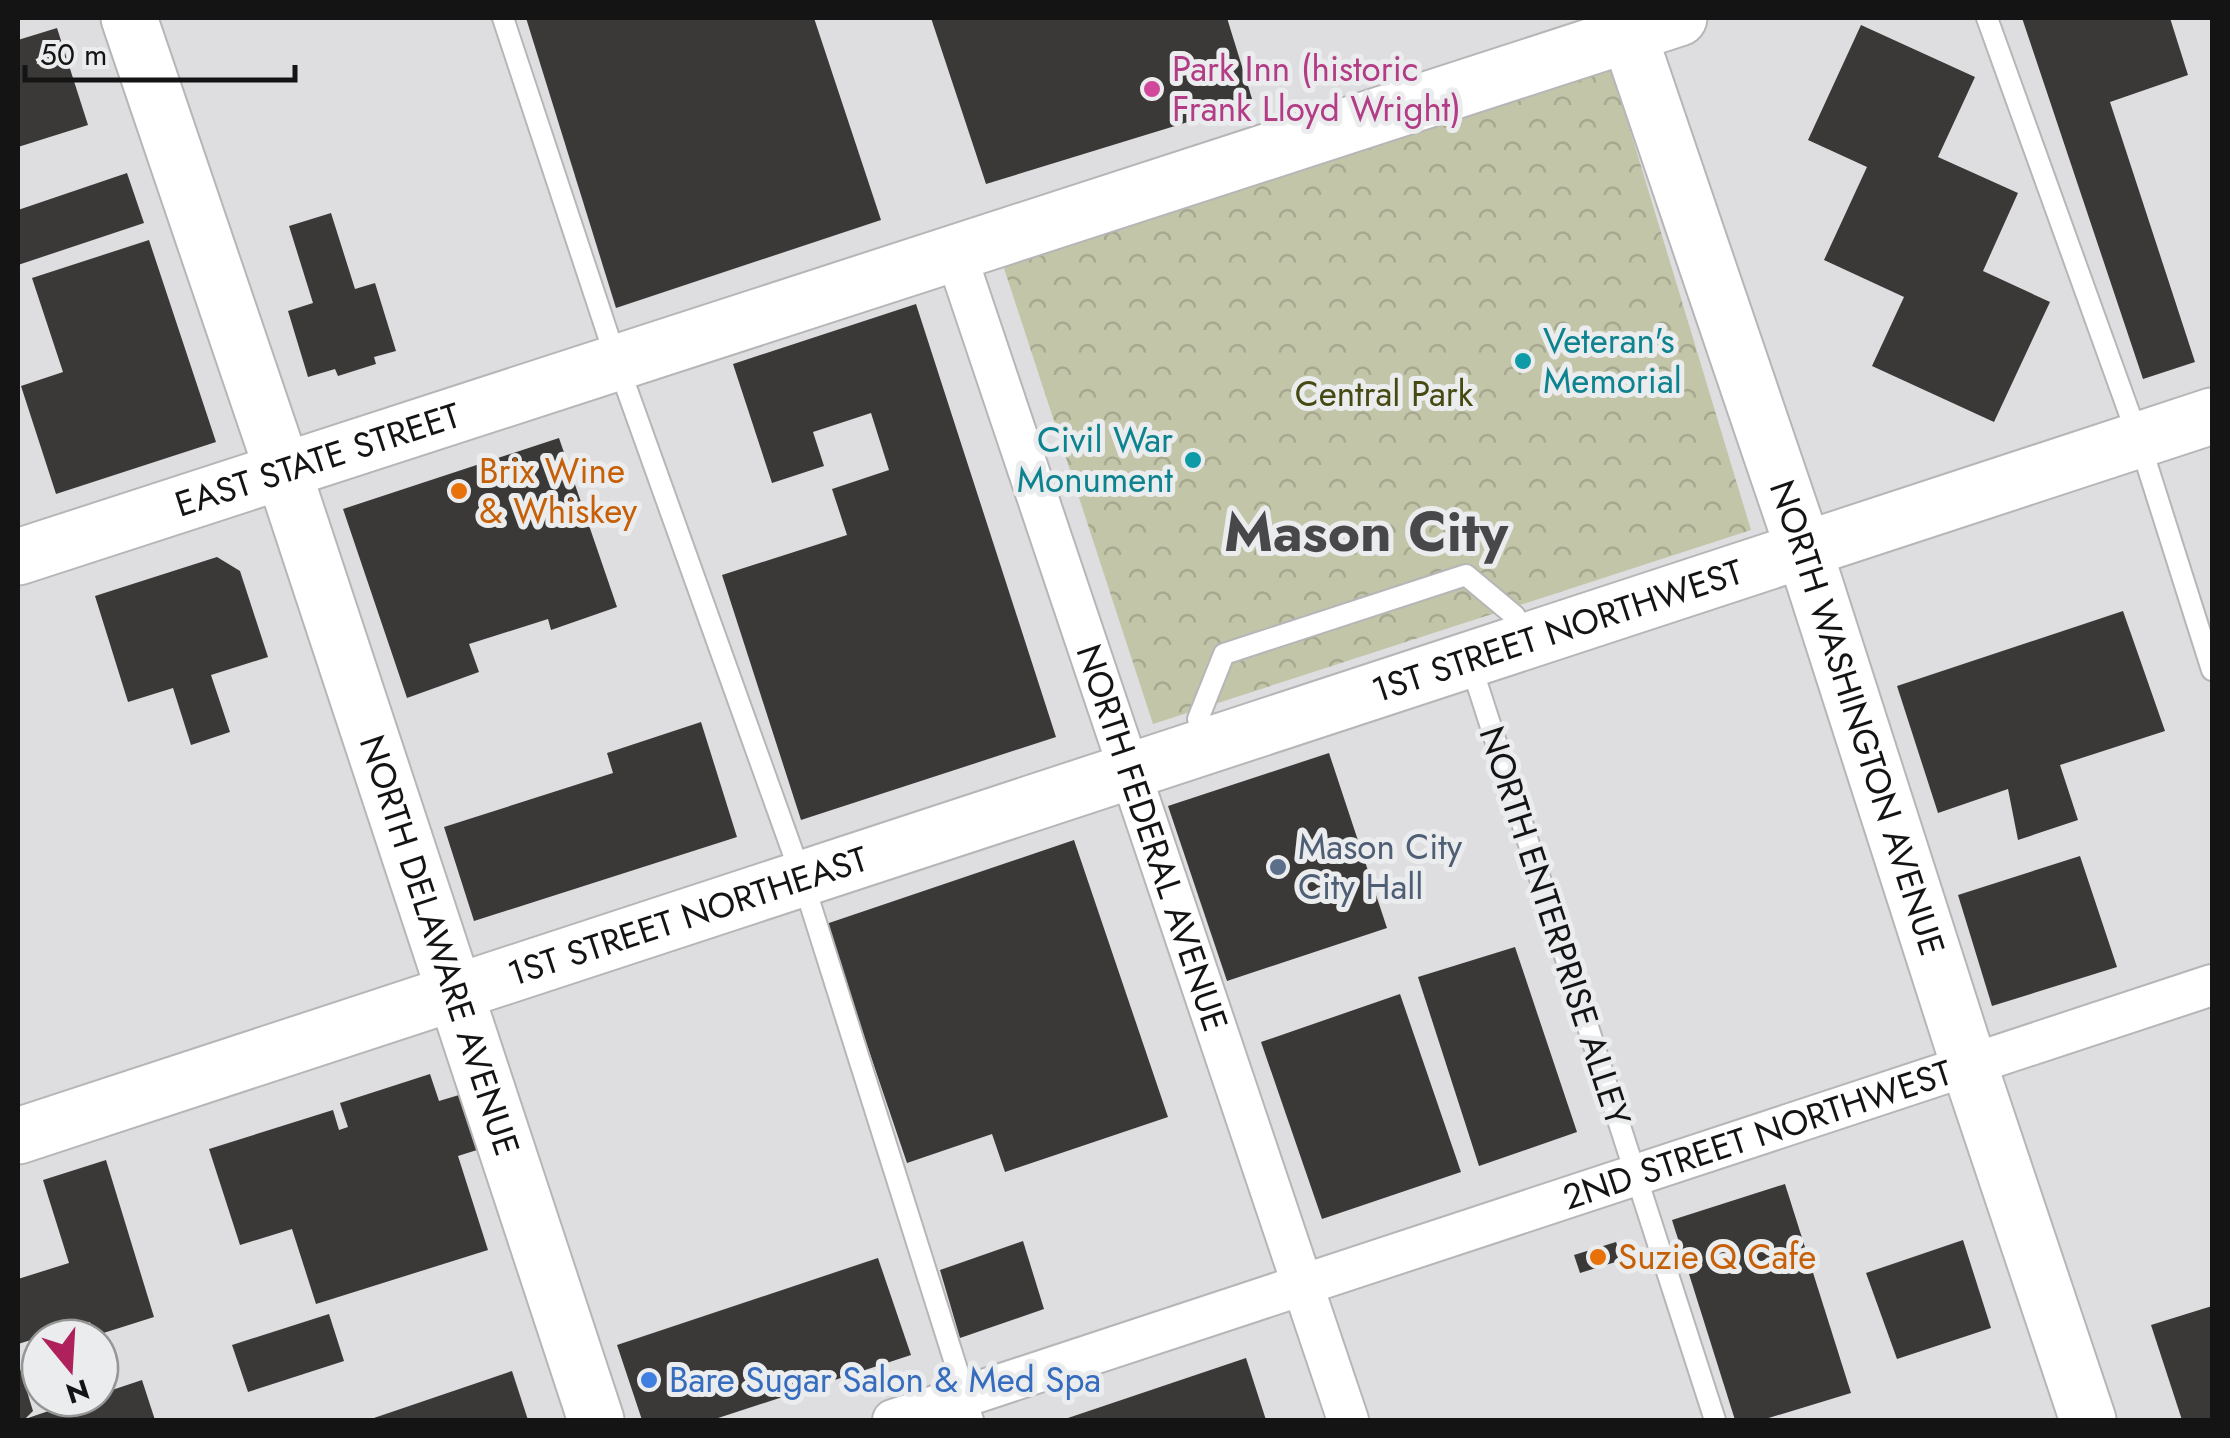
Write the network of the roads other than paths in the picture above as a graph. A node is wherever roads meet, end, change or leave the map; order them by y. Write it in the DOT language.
graph roads {
  1 [pos="129,18"];
  2 [pos="503,18"];
  3 [pos="1680,18"];
  4 [pos="1987,18"];
  5 [pos="1626,26"];
  6 [pos="956,252"];
  7 [pos="617,362"];
  8 [pos="2212,416"];
  9 [pos="2139,440"];
  10 [pos="283,470"];
  11 [pos="1804,550"];
  12 [pos="18,557"];
  13 [pos="1524,642"];
  14 [pos="1469,660"];
  15 [pos="2212,670"];
  16 [pos="1206,746"];
  17 [pos="1130,771"];
  18 [pos="802,878"];
  19 [pos="2212,984"];
  20 [pos="455,992"];
  21 [pos="1969,1064"];
  22 [pos="18,1136"];
  23 [pos="1635,1174"];
  24 [pos="1302,1284"];
  25 [pos="969,1409"];
  26 [pos="596,1420"];
  27 [pos="892,1420"];
  28 [pos="1348,1420"];
  29 [pos="1715,1420"];
  30 [pos="2088,1420"];
  1 -- 10 [label="main road, NORTH DELAWARE AVENUE"];
  2 -- 7 [label="lane"];
  3 -- 5 [label="main road, EAST STATE STREET"];
  4 -- 9 [label="lane"];
  5 -- 6 [label="main road, EAST STATE STREET"];
  5 -- 11 [label="main road, NORTH WASHINGTON AVENUE"];
  6 -- 7 [label="main road, EAST STATE STREET"];
  6 -- 17 [label="street, NORTH FEDERAL AVENUE"];
  7 -- 10 [label="main road, EAST STATE STREET"];
  7 -- 18 [label="lane"];
  8 -- 9 [label="main road, 1ST STREET NORTHWEST"];
  9 -- 11 [label="main road, 1ST STREET NORTHWEST"];
  9 -- 15 [label="lane"];
  10 -- 12 [label="main road, EAST STATE STREET"];
  10 -- 20 [label="main road, NORTH DELAWARE AVENUE"];
  11 -- 13 [label="main road, 1ST STREET NORTHWEST"];
  11 -- 21 [label="main road, NORTH WASHINGTON AVENUE"];
  13 -- 14 [label="main road, 1ST STREET NORTHWEST"];
  13 -- 16 [label="lane"];
  14 -- 16 [label="main road, 1ST STREET NORTHWEST"];
  14 -- 23 [label="lane, NORTH ENTERPRISE ALLEY"];
  16 -- 17 [label="main road, 1ST STREET NORTHWEST"];
  17 -- 18 [label="main road, 1ST STREET NORTHEAST"];
  17 -- 24 [label="street, NORTH FEDERAL AVENUE"];
  18 -- 20 [label="main road, 1ST STREET NORTHEAST"];
  18 -- 25 [label="lane"];
  19 -- 21 [label="street, 2ND STREET NORTHWEST"];
  20 -- 22 [label="main road, 1ST STREET NORTHEAST"];
  20 -- 26 [label="main road, NORTH DELAWARE AVENUE"];
  21 -- 23 [label="street, 2ND STREET NORTHWEST"];
  21 -- 30 [label="main road, NORTH WASHINGTON AVENUE"];
  23 -- 24 [label="street, 2ND STREET NORTHWEST"];
  23 -- 29 [label="lane, NORTH ENTERPRISE ALLEY"];
  24 -- 25 [label="street, 2ND STREET NORTHWEST"];
  24 -- 28 [label="street, NORTH FEDERAL AVENUE"];
  25 -- 27 [label="street, 2ND STREET NORTHWEST"];
}
